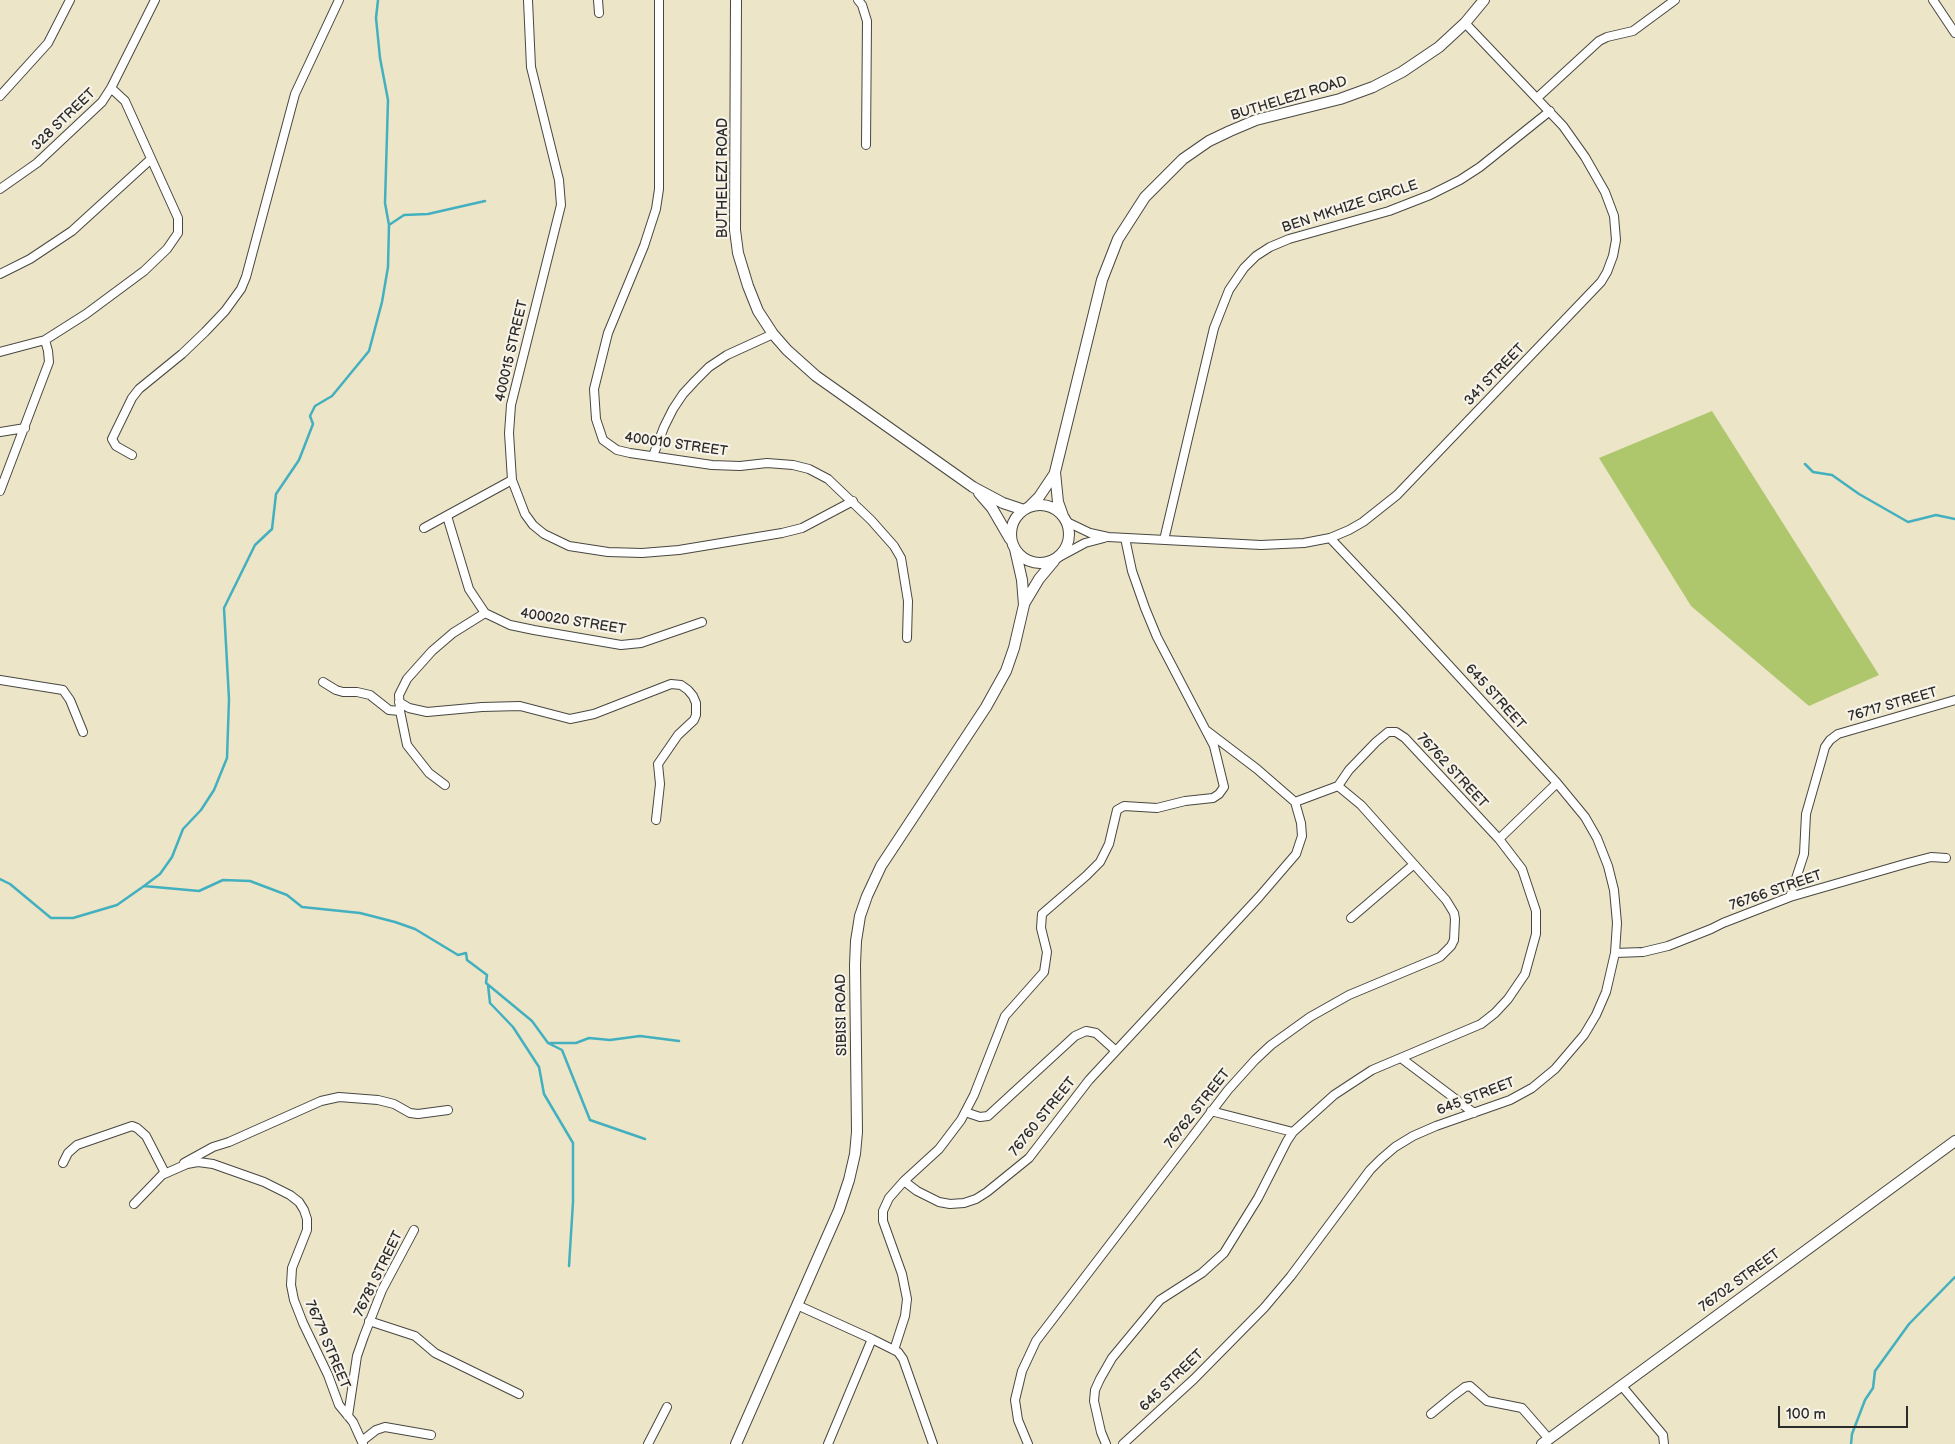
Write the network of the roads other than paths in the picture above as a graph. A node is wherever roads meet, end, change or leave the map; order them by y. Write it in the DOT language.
graph roads {
  1 [pos="70,0"];
  2 [pos="155,0"];
  3 [pos="339,0"];
  4 [pos="528,0"];
  5 [pos="598,0"];
  6 [pos="660,0"];
  7 [pos="736,0"];
  8 [pos="858,0"];
  9 [pos="1484,0"];
  10 [pos="1675,0"];
  11 [pos="1933,0"];
  12 [pos="599,14"];
  13 [pos="1465,22"];
  14 [pos="1955,33"];
  15 [pos="111,88"];
  16 [pos="2,92"];
  17 [pos="1537,98"];
  18 [pos="1550,111"];
  19 [pos="866,145"];
  20 [pos="151,159"];
  21 [pos="0,189"];
  22 [pos="0,274"];
  23 [pos="773,334"];
  24 [pos="45,340"];
  25 [pos="0,352"];
  26 [pos="25,428"];
  27 [pos="0,432"];
  28 [pos="132,455"];
  29 [pos="653,456"];
  30 [pos="1055,472"];
  31 [pos="512,480"];
  32 [pos="973,487"];
  33 [pos="0,491"];
  34 [pos="853,501"];
  35 [pos="1026,508"];
  36 [pos="447,516"];
  37 [pos="1065,519"];
  38 [pos="424,528"];
  39 [pos="1108,537"];
  40 [pos="1125,538"];
  41 [pos="1330,538"];
  42 [pos="1164,540"];
  43 [pos="1014,546"];
  44 [pos="1057,558"];
  45 [pos="1024,605"];
  46 [pos="485,613"];
  47 [pos="702,622"];
  48 [pos="907,638"];
  49 [pos="0,680"];
  50 [pos="323,682"];
  51 [pos="1955,700"];
  52 [pos="399,702"];
  53 [pos="400,711"];
  54 [pos="1206,730"];
  55 [pos="83,732"];
  56 [pos="1557,784"];
  57 [pos="445,786"];
  58 [pos="1338,786"];
  59 [pos="1295,802"];
  60 [pos="656,820"];
  61 [pos="1499,839"];
  62 [pos="1946,858"];
  63 [pos="1413,865"];
  64 [pos="1790,898"];
  65 [pos="1351,918"];
  66 [pos="1615,953"];
  67 [pos="1116,1051"];
  68 [pos="1401,1058"];
  69 [pos="448,1110"];
  70 [pos="1211,1111"];
  71 [pos="965,1112"];
  72 [pos="1474,1113"];
  73 [pos="1293,1132"];
  74 [pos="1955,1141"];
  75 [pos="63,1163"];
  76 [pos="178,1167"];
  77 [pos="165,1173"];
  78 [pos="904,1181"];
  79 [pos="134,1204"];
  80 [pos="414,1230"];
  81 [pos="797,1305"];
  82 [pos="369,1321"];
  83 [pos="872,1339"];
  84 [pos="894,1350"];
  85 [pos="1621,1385"];
  86 [pos="519,1394"];
  87 [pos="667,1407"];
  88 [pos="1431,1414"];
  89 [pos="348,1416"];
  90 [pos="431,1435"];
  91 [pos="1546,1442"];
  92 [pos="362,1443"];
  93 [pos="648,1444"];
  94 [pos="736,1444"];
  95 [pos="828,1444"];
  96 [pos="933,1444"];
  97 [pos="1028,1444"];
  98 [pos="1106,1444"];
  99 [pos="1124,1444"];
  100 [pos="1664,1444"];
  1 -- 16 [label="street"];
  2 -- 15 [label="street, 328 STREET"];
  3 -- 28 [label="street"];
  4 -- 31 [label="street, 400015 STREET"];
  5 -- 12 [label="street"];
  6 -- 29 [label="street, 400010 STREET"];
  7 -- 23 [label="street, BUTHELEZI ROAD"];
  8 -- 19 [label="street"];
  9 -- 13 [label="street, BUTHELEZI ROAD"];
  10 -- 17 [label="street"];
  11 -- 14 [label="street"];
  13 -- 17 [label="street, 341 STREET"];
  13 -- 30 [label="street, BUTHELEZI ROAD"];
  15 -- 20 [label="street"];
  15 -- 21 [label="street, 328 STREET"];
  17 -- 18 [label="street, 341 STREET"];
  18 -- 41 [label="street, 341 STREET"];
  18 -- 42 [label="street, BEN MKHIZE CIRCLE"];
  20 -- 22 [label="street"];
  20 -- 24 [label="street"];
  23 -- 29 [label="street"];
  23 -- 32 [label="street, BUTHELEZI ROAD"];
  24 -- 25 [label="street"];
  24 -- 26 [label="street"];
  26 -- 27 [label="street"];
  26 -- 33 [label="street"];
  29 -- 34 [label="street, 400010 STREET"];
  30 -- 35 [label="street, BUTHELEZI ROAD"];
  30 -- 37 [label="street, BUTHELEZI ROAD"];
  31 -- 34 [label="street, 400015 STREET"];
  31 -- 36 [label="street"];
  32 -- 35 [label="street, BUTHELEZI ROAD"];
  32 -- 43 [label="street, BUTHELEZI ROAD"];
  34 -- 48 [label="street, 400010 STREET"];
  35 -- 37 [label="street, BUTHELEZI ROAD"];
  35 -- 43 [label="street, BUTHELEZI ROAD"];
  36 -- 38 [label="street"];
  36 -- 46 [label="street"];
  37 -- 39 [label="street, 341 STREET"];
  37 -- 44 [label="street, BUTHELEZI ROAD"];
  39 -- 40 [label="street, 341 STREET"];
  39 -- 44 [label="street, 341 STREET"];
  40 -- 42 [label="street, 341 STREET"];
  40 -- 54 [label="street"];
  41 -- 42 [label="street, 341 STREET"];
  41 -- 56 [label="street, 645 STREET"];
  43 -- 44 [label="street, BUTHELEZI ROAD"];
  43 -- 45 [label="street, SIBISI ROAD"];
  44 -- 45 [label="street, SIBISI ROAD"];
  45 -- 81 [label="street, SIBISI ROAD"];
  46 -- 47 [label="street, 400020 STREET"];
  46 -- 52 [label="street"];
  49 -- 55 [label="street"];
  50 -- 53 [label="street"];
  51 -- 64 [label="street, 76717 STREET"];
  52 -- 53 [label="street"];
  52 -- 60 [label="street"];
  53 -- 57 [label="street"];
  54 -- 59 [label="street"];
  54 -- 71 [label="street"];
  56 -- 61 [label="street"];
  56 -- 66 [label="street, 645 STREET"];
  58 -- 59 [label="street"];
  58 -- 61 [label="street, 76762 STREET"];
  58 -- 63 [label="street, 76762 STREET"];
  59 -- 67 [label="street, 76760 STREET"];
  61 -- 68 [label="street, 76762 STREET"];
  62 -- 64 [label="street, 76766 STREET"];
  63 -- 65 [label="street"];
  63 -- 70 [label="street, 76762 STREET"];
  64 -- 66 [label="street, 76766 STREET"];
  66 -- 72 [label="street, 645 STREET"];
  67 -- 71 [label="street"];
  67 -- 78 [label="street, 76760 STREET"];
  68 -- 72 [label="street"];
  68 -- 73 [label="street, 76762 STREET"];
  69 -- 76 [label="street"];
  70 -- 73 [label="street"];
  70 -- 97 [label="street, 76762 STREET"];
  71 -- 78 [label="street"];
  72 -- 99 [label="street, 645 STREET"];
  73 -- 98 [label="street, 76762 STREET"];
  74 -- 85 [label="street, 76702 STREET"];
  75 -- 77 [label="street"];
  76 -- 77 [label="street, 76779 STREET"];
  76 -- 89 [label="street, 76779 STREET"];
  77 -- 79 [label="street, 76779 STREET"];
  78 -- 84 [label="street"];
  80 -- 82 [label="street, 76781 STREET"];
  81 -- 83 [label="street"];
  81 -- 94 [label="street, SIBISI ROAD"];
  82 -- 86 [label="street"];
  82 -- 89 [label="street, 76781 STREET"];
  83 -- 84 [label="street"];
  83 -- 95 [label="street"];
  84 -- 96 [label="street"];
  85 -- 91 [label="street, 76702 STREET"];
  85 -- 100 [label="street"];
  87 -- 93 [label="street"];
  88 -- 91 [label="street"];
  89 -- 92 [label="street, 76779 STREET"];
  90 -- 92 [label="street"];
}
